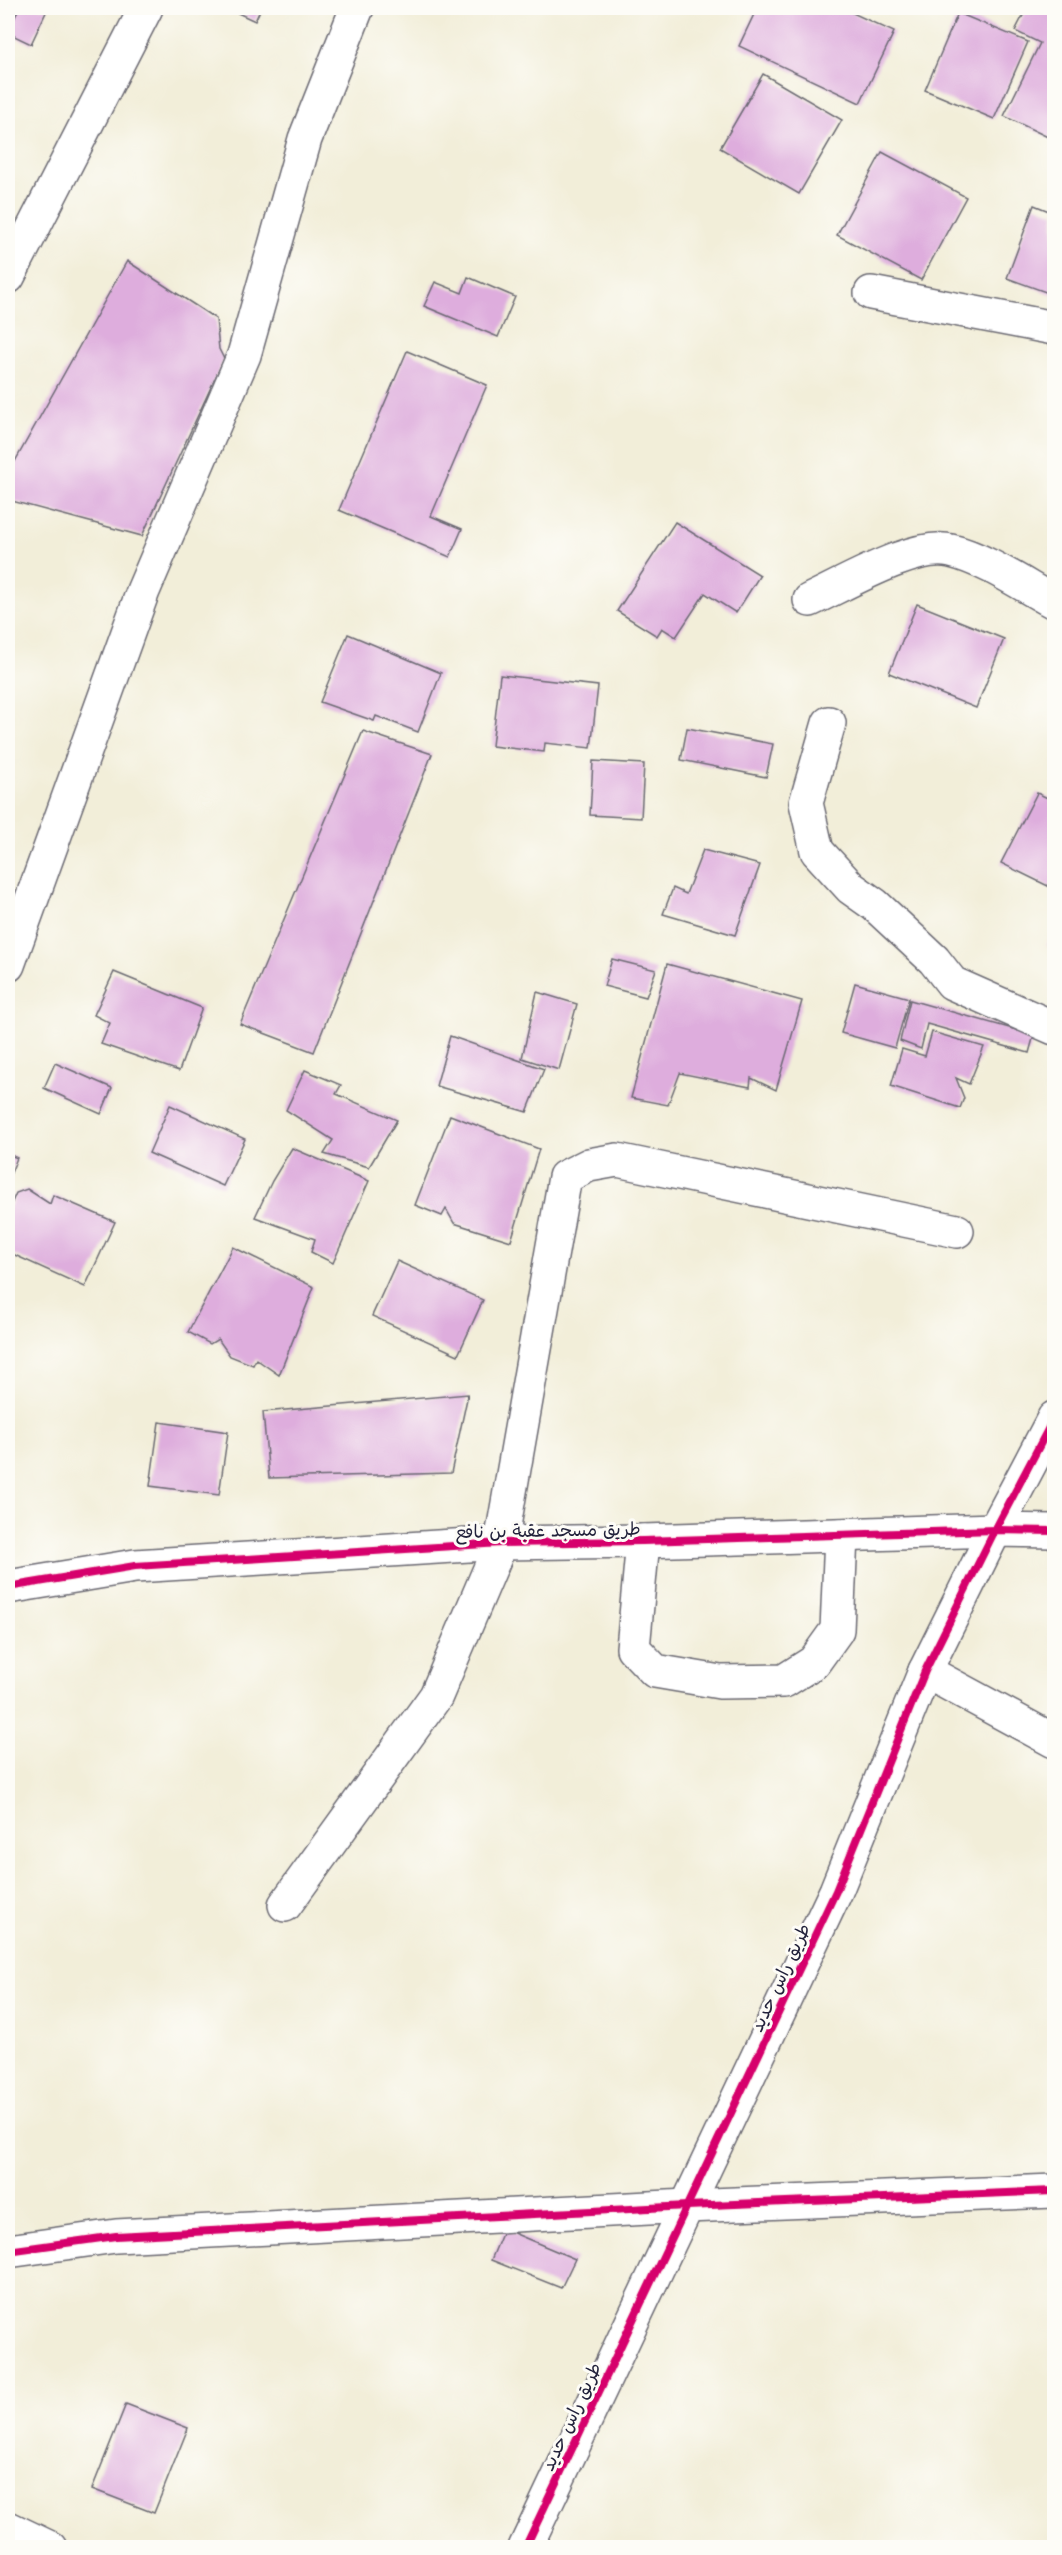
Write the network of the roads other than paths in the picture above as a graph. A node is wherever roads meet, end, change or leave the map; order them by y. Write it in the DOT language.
graph roads {
  1 [pos="146,8"];
  2 [pos="357,8"];
  3 [pos="8,277"];
  4 [pos="871,293"];
  5 [pos="1054,328"];
  6 [pos="810,600"];
  7 [pos="1054,602"];
  8 [pos="829,723"];
  9 [pos="8,965"];
  10 [pos="1054,1028"];
  11 [pos="957,1231"];
  12 [pos="1054,1418"];
  13 [pos="995,1530"];
  14 [pos="1054,1531"];
  15 [pos="841,1535"];
  16 [pos="643,1541"];
  17 [pos="501,1543"];
  18 [pos="8,1587"];
  19 [pos="925,1671"];
  20 [pos="1054,1742"];
  21 [pos="285,1905"];
  22 [pos="1054,2191"];
  23 [pos="687,2206"];
  24 [pos="8,2251"];
  25 [pos="8,2528"];
  26 [pos="50,2547"];
  27 [pos="525,2547"];
  1 -- 3 [label="street"];
  2 -- 9 [label="street"];
  4 -- 5 [label="street"];
  6 -- 7 [label="street"];
  8 -- 10 [label="street"];
  11 -- 17 [label="street"];
  12 -- 13 [label="street, طريق راس حديد"];
  13 -- 14 [label="street, طريق مسجد عقبة بن نافع"];
  13 -- 15 [label="street, طريق مسجد عقبة بن نافع"];
  13 -- 19 [label="street, طريق راس حديد"];
  15 -- 16 [label="street, طريق مسجد عقبة بن نافع"];
  15 -- 16 [label="street"];
  16 -- 17 [label="street, طريق مسجد عقبة بن نافع"];
  17 -- 18 [label="street, طريق مسجد عقبة بن نافع"];
  17 -- 21 [label="street"];
  19 -- 20 [label="street"];
  19 -- 23 [label="street, طريق راس حديد"];
  22 -- 23 [label="street"];
  23 -- 24 [label="street"];
  23 -- 27 [label="street, طريق راس حديد"];
  25 -- 26 [label="street"];
}
